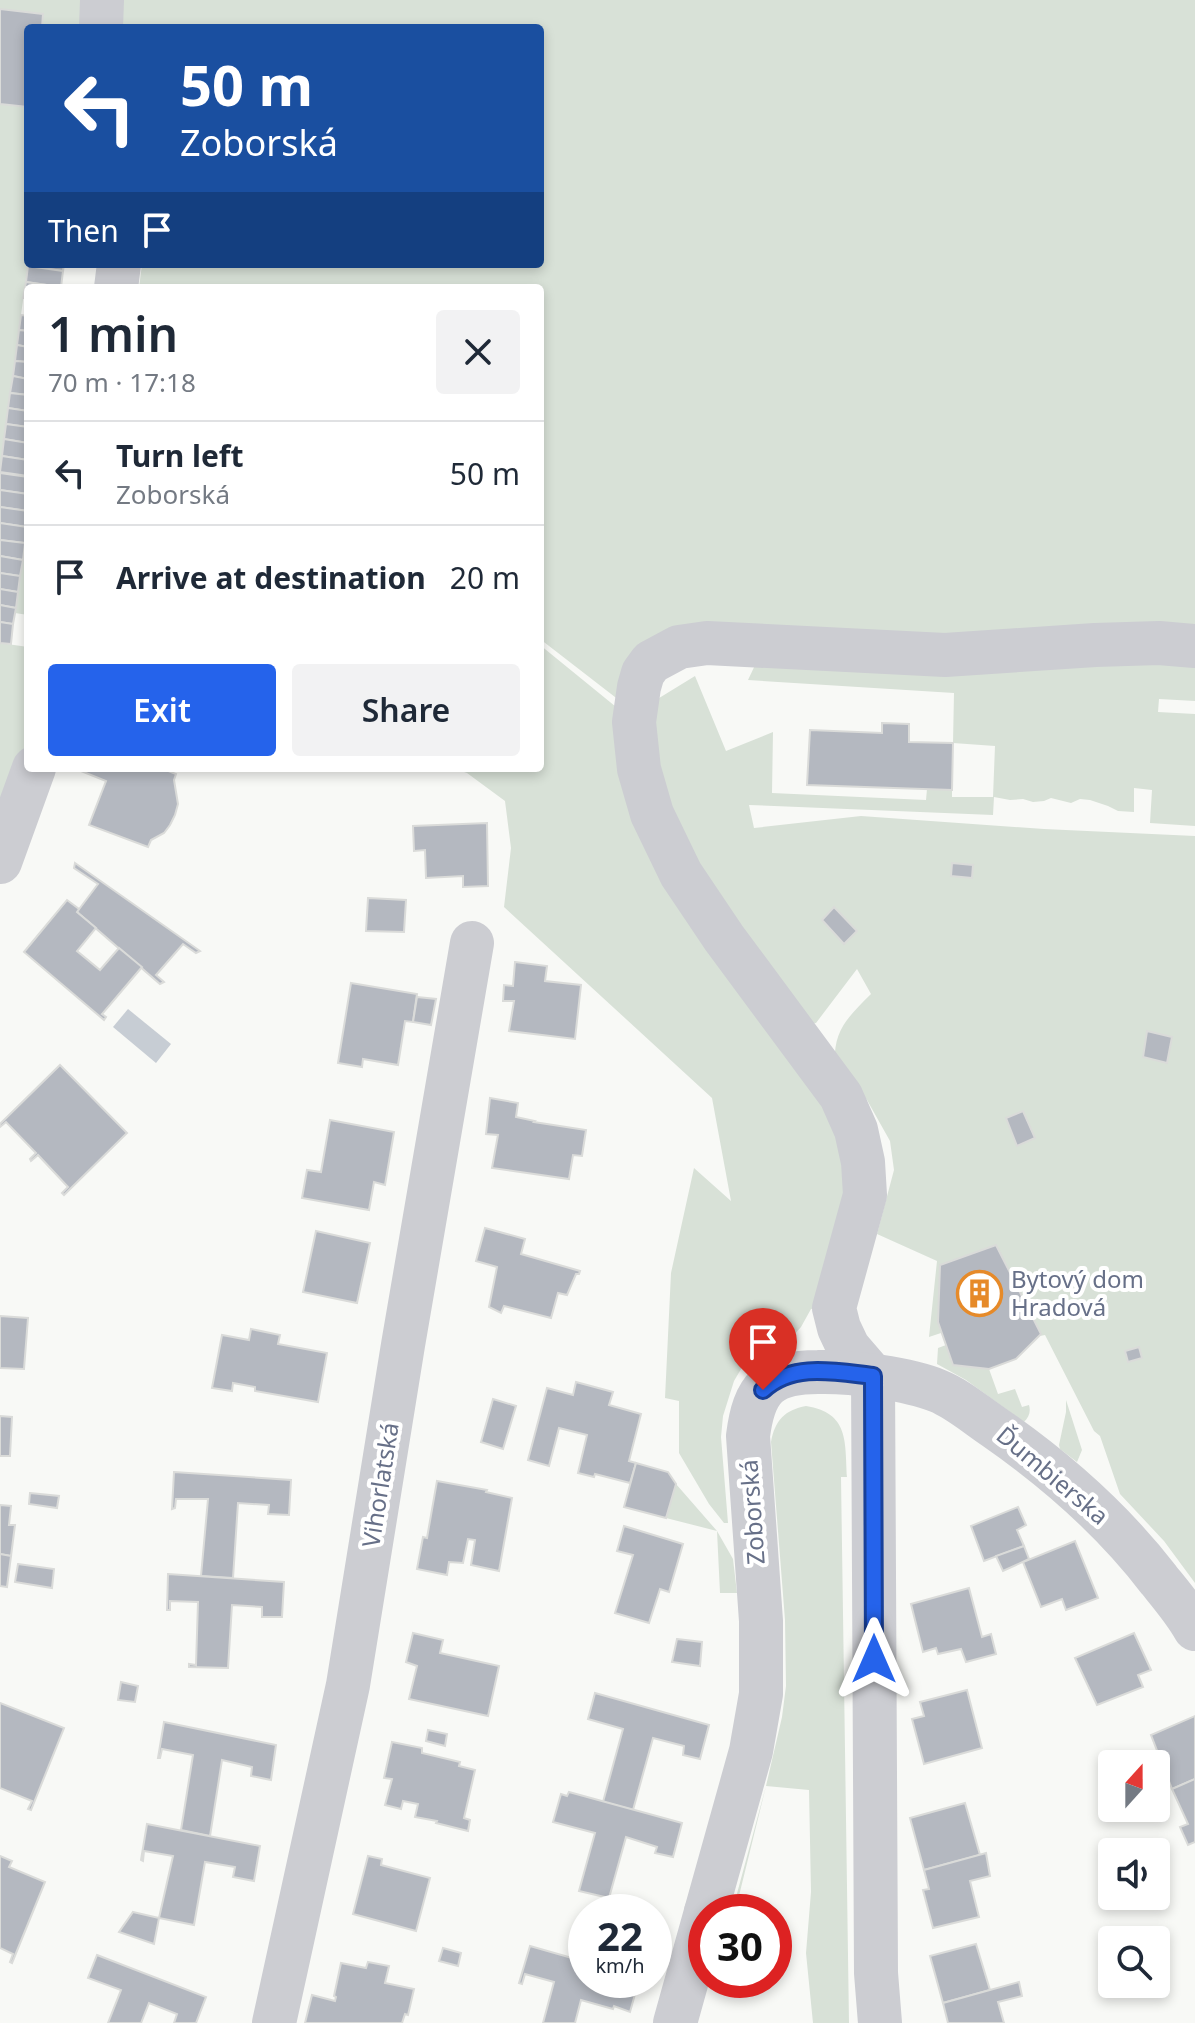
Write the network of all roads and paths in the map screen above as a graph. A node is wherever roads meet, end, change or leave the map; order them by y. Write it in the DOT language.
graph roads {
  1 [pos="102,0"];
  2 [pos="101,24"];
  3 [pos="1195,646"];
  4 [pos="33,772"];
  5 [pos="0,862"];
  6 [pos="472,943"];
  7 [pos="873,1376"];
  8 [pos="1195,1629"];
  9 [pos="711,1894"];
  10 [pos="688,1976"];
  11 [pos="274,2023"];
  12 [pos="675,2023"];
  13 [pos="880,2023"];
  1 -- 2 [label="street"];
  3 -- 7 [label="street"];
  4 -- 5 [label="street"];
  6 -- 11 [label="street, Vihorlatská"];
  7 -- 8 [label="street, Ďumbierska"];
  7 -- 9 [label="street, Zoborská"];
  7 -- 13 [label="street"];
  10 -- 12 [label="street, Zoborská"];
}
